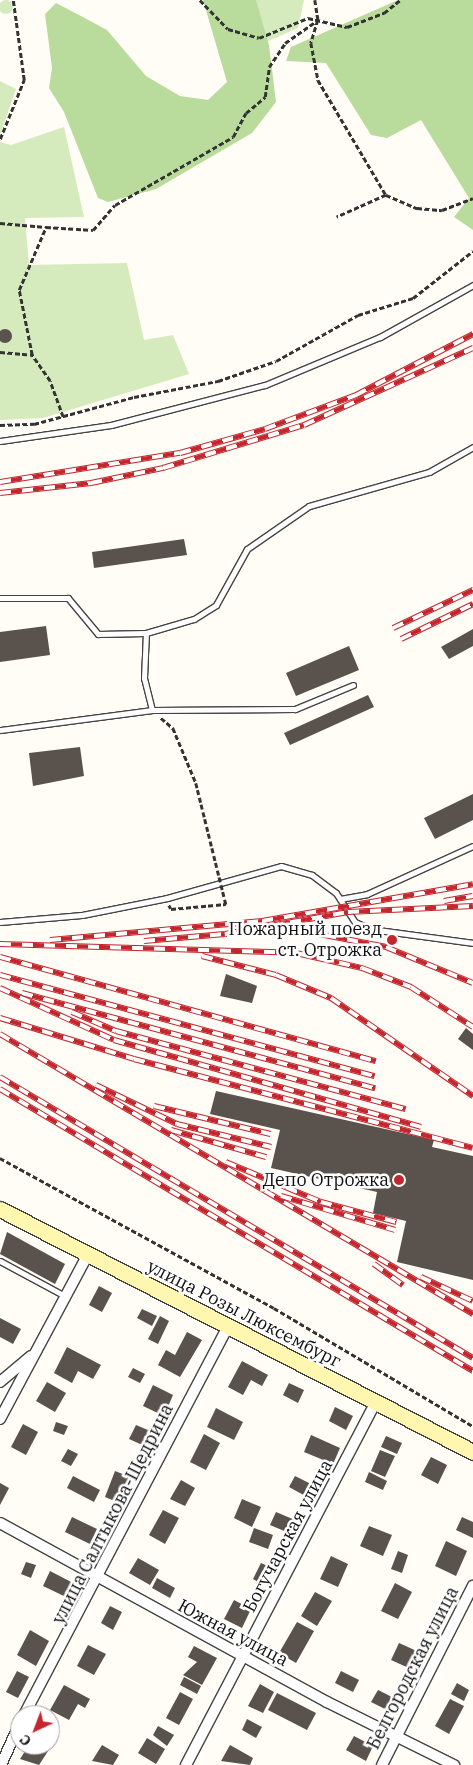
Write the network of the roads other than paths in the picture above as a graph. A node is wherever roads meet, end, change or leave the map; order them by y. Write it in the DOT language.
graph roads {
  1 [pos="473,285"];
  2 [pos="0,441"];
  3 [pos="473,447"];
  4 [pos="0,598"];
  5 [pos="146,633"];
  6 [pos="353,685"];
  7 [pos="152,710"];
  8 [pos="0,730"];
  9 [pos="473,846"];
  10 [pos="340,899"];
  11 [pos="0,922"];
  12 [pos="473,943"];
  13 [pos="0,1209"];
  14 [pos="87,1256"];
  15 [pos="0,1261"];
  16 [pos="65,1296"];
  17 [pos="228,1327"];
  18 [pos="35,1352"];
  19 [pos="0,1382"];
  20 [pos="376,1402"];
  21 [pos="0,1418"];
  22 [pos="473,1452"];
  23 [pos="0,1523"];
  24 [pos="100,1576"];
  25 [pos="473,1586"];
  26 [pos="243,1654"];
  27 [pos="29,1705"];
  28 [pos="396,1735"];
  29 [pos="10,1745"];
  30 [pos="1,1765"];
  31 [pos="186,1765"];
  32 [pos="382,1765"];
  33 [pos="454,1765"];
  1 -- 2 [label="lane"];
  3 -- 5 [label="lane"];
  4 -- 5 [label="lane"];
  5 -- 7 [label="lane"];
  6 -- 7 [label="lane"];
  7 -- 8 [label="lane"];
  9 -- 10 [label="lane"];
  10 -- 11 [label="lane"];
  10 -- 12 [label="lane"];
  13 -- 14 [label="street, улица Розы Люксембург"];
  14 -- 16 [label="street"];
  14 -- 17 [label="street, улица Розы Люксембург"];
  15 -- 16 [label="lane"];
  16 -- 18 [label="street"];
  17 -- 20 [label="street, улица Розы Люксембург"];
  17 -- 24 [label="street, улица Салтыкова-Щедрина"];
  18 -- 19 [label="street"];
  18 -- 21 [label="street"];
  20 -- 22 [label="street, улица Розы Люксембург"];
  20 -- 26 [label="street, Богучарская улица"];
  23 -- 24 [label="street, Южная улица"];
  24 -- 26 [label="street, Южная улица"];
  24 -- 27 [label="street, улица Салтыкова-Щедрина"];
  25 -- 28 [label="street, Белгородская улица"];
  26 -- 28 [label="street, Южная улица"];
  26 -- 31 [label="street, Богучарская улица"];
  28 -- 32 [label="street, Белгородская улица"];
  28 -- 33 [label="street, Южная улица"];
  29 -- 30 [label="street"];
}
